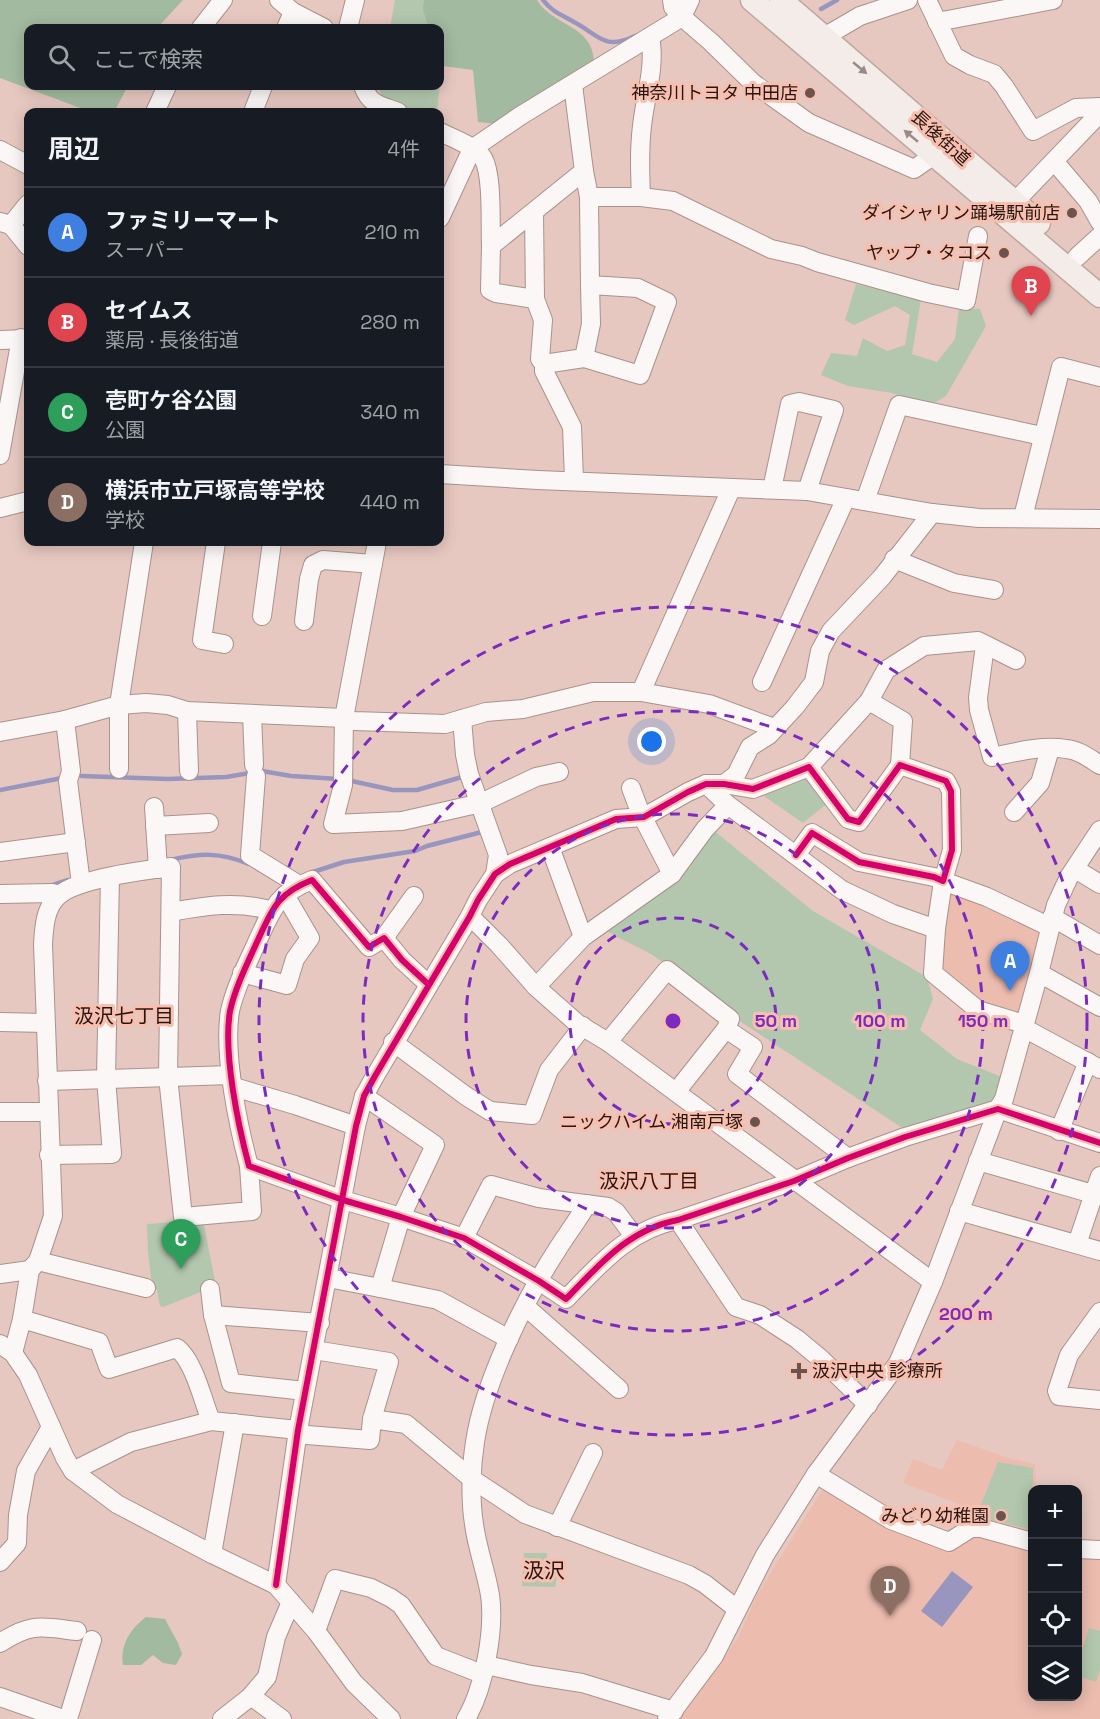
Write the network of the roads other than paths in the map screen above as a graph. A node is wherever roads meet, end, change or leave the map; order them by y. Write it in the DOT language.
graph roads {
  1 [pos="223,0"];
  2 [pos="355,0"];
  3 [pos="672,0"];
  4 [pos="690,0"];
  5 [pos="752,0"];
  6 [pos="908,0"];
  7 [pos="927,0"];
  8 [pos="1053,0"];
  9 [pos="778,10"];
  10 [pos="286,13"];
  11 [pos="682,18"];
  12 [pos="937,22"];
  13 [pos="204,24"];
  14 [pos="314,24"];
  15 [pos="349,24"];
  16 [pos="824,37"];
  17 [pos="650,38"];
  18 [pos="573,85"];
  19 [pos="165,90"];
  20 [pos="261,90"];
  21 [pos="365,90"];
  22 [pos="1100,107"];
  23 [pos="157,108"];
  24 [pos="255,108"];
  25 [pos="388,108"];
  26 [pos="1100,113"];
  27 [pos="444,134"];
  28 [pos="472,149"];
  29 [pos="0,150"];
  30 [pos="934,155"];
  31 [pos="1054,161"];
  32 [pos="24,163"];
  33 [pos="584,171"];
  34 [pos="641,196"];
  35 [pos="589,197"];
  36 [pos="24,207"];
  37 [pos="1009,208"];
  38 [pos="444,209"];
  39 [pos="534,212"];
  40 [pos="1100,222"];
  41 [pos="5,224"];
  42 [pos="978,236"];
  43 [pos="1100,236"];
  44 [pos="24,242"];
  45 [pos="491,246"];
  46 [pos="1077,257"];
  47 [pos="1100,277"];
  48 [pos="590,285"];
  49 [pos="1100,296"];
  50 [pos="536,299"];
  51 [pos="0,339"];
  52 [pos="24,339"];
  53 [pos="24,344"];
  54 [pos="584,358"];
  55 [pos="544,364"];
  56 [pos="1100,377"];
  57 [pos="1042,436"];
  58 [pos="0,455"];
  59 [pos="444,474"];
  60 [pos="574,480"];
  61 [pos="731,489"];
  62 [pos="772,489"];
  63 [pos="807,491"];
  64 [pos="846,498"];
  65 [pos="865,501"];
  66 [pos="24,502"];
  67 [pos="0,508"];
  68 [pos="932,513"];
  69 [pos="1023,517"];
  70 [pos="1100,519"];
  71 [pos="143,546"];
  72 [pos="215,546"];
  73 [pos="271,546"];
  74 [pos="376,546"];
  75 [pos="894,559"];
  76 [pos="373,564"];
  77 [pos="994,590"];
  78 [pos="262,616"];
  79 [pos="304,621"];
  80 [pos="224,644"];
  81 [pos="985,645"];
  82 [pos="1016,660"];
  83 [pos="762,682"];
  84 [pos="641,692"];
  85 [pos="869,701"];
  86 [pos="119,705"];
  87 [pos="187,711"];
  88 [pos="252,714"];
  89 [pos="344,718"];
  90 [pos="462,719"];
  91 [pos="65,720"];
  92 [pos="774,728"];
  93 [pos="0,732"];
  94 [pos="1050,749"];
  95 [pos="900,765"];
  96 [pos="1100,765"];
  97 [pos="809,767"];
  98 [pos="119,769"];
  99 [pos="189,771"];
  100 [pos="559,772"];
  101 [pos="715,784"];
  102 [pos="631,788"];
  103 [pos="481,803"];
  104 [pos="728,805"];
  105 [pos="154,807"];
  106 [pos="1014,812"];
  107 [pos="644,817"];
  108 [pos="209,823"];
  109 [pos="155,826"];
  110 [pos="1100,830"];
  111 [pos="76,842"];
  112 [pos="550,847"];
  113 [pos="0,852"];
  114 [pos="796,855"];
  115 [pos="157,864"];
  116 [pos="1075,869"];
  117 [pos="495,874"];
  118 [pos="672,874"];
  119 [pos="110,877"];
  120 [pos="81,879"];
  121 [pos="943,881"];
  122 [pos="291,884"];
  123 [pos="1100,884"];
  124 [pos="0,894"];
  125 [pos="58,895"];
  126 [pos="414,896"];
  127 [pos="271,911"];
  128 [pos="171,912"];
  129 [pos="470,916"];
  130 [pos="1051,922"];
  131 [pos="936,929"];
  132 [pos="583,936"];
  133 [pos="384,938"];
  134 [pos="1100,945"];
  135 [pos="1040,973"];
  136 [pos="243,974"];
  137 [pos="428,984"];
  138 [pos="536,987"];
  139 [pos="1100,1007"];
  140 [pos="0,1022"];
  141 [pos="45,1023"];
  142 [pos="583,1026"];
  143 [pos="1024,1026"];
  144 [pos="726,1029"];
  145 [pos="393,1042"];
  146 [pos="608,1042"];
  147 [pos="1094,1065"];
  148 [pos="168,1077"];
  149 [pos="106,1078"];
  150 [pos="47,1081"];
  151 [pos="233,1081"];
  152 [pos="676,1092"];
  153 [pos="364,1096"];
  154 [pos="998,1109"];
  155 [pos="0,1112"];
  156 [pos="48,1112"];
  157 [pos="356,1126"];
  158 [pos="1059,1131"];
  159 [pos="1100,1143"];
  160 [pos="50,1155"];
  161 [pos="848,1158"];
  162 [pos="978,1161"];
  163 [pos="249,1166"];
  164 [pos="1100,1176"];
  165 [pos="794,1181"];
  166 [pos="1096,1195"];
  167 [pos="343,1200"];
  168 [pos="587,1204"];
  169 [pos="959,1211"];
  170 [pos="401,1217"];
  171 [pos="678,1220"];
  172 [pos="634,1236"];
  173 [pos="464,1238"];
  174 [pos="1077,1244"];
  175 [pos="1100,1251"];
  176 [pos="34,1266"];
  177 [pos="0,1274"];
  178 [pos="328,1278"];
  179 [pos="539,1281"];
  180 [pos="933,1282"];
  181 [pos="146,1288"];
  182 [pos="380,1288"];
  183 [pos="210,1289"];
  184 [pos="526,1307"];
  185 [pos="1100,1312"];
  186 [pos="213,1315"];
  187 [pos="22,1319"];
  188 [pos="320,1323"];
  189 [pos="509,1339"];
  190 [pos="7,1348"];
  191 [pos="314,1350"];
  192 [pos="619,1389"];
  193 [pos="305,1391"];
  194 [pos="1100,1400"];
  195 [pos="868,1405"];
  196 [pos="372,1419"];
  197 [pos="211,1421"];
  198 [pos="235,1423"];
  199 [pos="51,1427"];
  200 [pos="298,1430"];
  201 [pos="593,1453"];
  202 [pos="73,1471"];
  203 [pos="816,1474"];
  204 [pos="472,1479"];
  205 [pos="557,1527"];
  206 [pos="1028,1541"];
  207 [pos="1082,1550"];
  208 [pos="1100,1550"];
  209 [pos="212,1554"];
  210 [pos="0,1562"];
  211 [pos="276,1585"];
  212 [pos="291,1602"];
  213 [pos="737,1609"];
  214 [pos="316,1631"];
  215 [pos="0,1642"];
  216 [pos="484,1670"];
  217 [pos="251,1696"];
  218 [pos="0,1697"];
  219 [pos="671,1715"];
  220 [pos="63,1719"];
  221 [pos="68,1719"];
  222 [pos="222,1719"];
  223 [pos="282,1719"];
  224 [pos="391,1719"];
  225 [pos="466,1719"];
  1 -- 13 [label="street"];
  2 -- 15 [label="street"];
  3 -- 11 [label="street"];
  4 -- 11 [label="street"];
  5 -- 9 [label="main road, 長後街道"];
  6 -- 16 [label="street"];
  7 -- 12 [label="street"];
  8 -- 12 [label="street"];
  9 -- 16 [label="main road, 長後街道"];
  30 -- 9 [label="main road, one-way"];
  10 -- 14 [label="street"];
  11 -- 17 [label="street"];
  11 -- 30 [label="street"];
  12 -- 22 [label="street"];
  16 -- 37 [label="main road, 長後街道, one-way"];
  17 -- 18 [label="street"];
  17 -- 34 [label="street"];
  18 -- 28 [label="street"];
  18 -- 33 [label="street"];
  19 -- 23 [label="street"];
  20 -- 24 [label="street"];
  21 -- 25 [label="street"];
  26 -- 31 [label="street"];
  27 -- 28 [label="street"];
  28 -- 38 [label="street"];
  28 -- 45 [label="street"];
  29 -- 32 [label="street"];
  30 -- 37 [label="main road"];
  31 -- 37 [label="street"];
  31 -- 40 [label="street"];
  33 -- 35 [label="street"];
  33 -- 39 [label="street"];
  34 -- 35 [label="street"];
  34 -- 42 [label="street"];
  35 -- 48 [label="street"];
  36 -- 41 [label="street"];
  37 -- 46 [label="main road, 長後街道"];
  37 -- 49 [label="main road, 長後街道"];
  39 -- 45 [label="street"];
  39 -- 50 [label="street"];
  41 -- 44 [label="street"];
  43 -- 46 [label="street"];
  45 -- 50 [label="street"];
  46 -- 47 [label="main road, 長後街道"];
  48 -- 54 [label="street"];
  48 -- 54 [label="street"];
  50 -- 55 [label="street"];
  51 -- 52 [label="street"];
  53 -- 58 [label="street"];
  54 -- 55 [label="street"];
  55 -- 60 [label="street"];
  56 -- 57 [label="street"];
  57 -- 65 [label="street"];
  57 -- 69 [label="street"];
  59 -- 60 [label="street"];
  60 -- 61 [label="street"];
  61 -- 62 [label="street"];
  61 -- 84 [label="street"];
  62 -- 63 [label="street"];
  62 -- 63 [label="street"];
  63 -- 64 [label="street"];
  64 -- 65 [label="street"];
  64 -- 83 [label="street"];
  65 -- 68 [label="street"];
  66 -- 67 [label="street"];
  68 -- 69 [label="street"];
  68 -- 75 [label="street"];
  69 -- 70 [label="street"];
  71 -- 86 [label="street"];
  72 -- 80 [label="street"];
  73 -- 78 [label="street"];
  74 -- 76 [label="street"];
  75 -- 77 [label="street"];
  75 -- 92 [label="street"];
  76 -- 79 [label="street"];
  76 -- 89 [label="street"];
  81 -- 82 [label="street"];
  81 -- 85 [label="street"];
  81 -- 94 [label="street"];
  84 -- 90 [label="street"];
  84 -- 92 [label="street"];
  85 -- 95 [label="street"];
  85 -- 97 [label="street"];
  86 -- 87 [label="street"];
  86 -- 91 [label="street"];
  86 -- 98 [label="street"];
  87 -- 88 [label="street"];
  87 -- 99 [label="street"];
  88 -- 89 [label="street"];
  88 -- 122 [label="street"];
  89 -- 90 [label="street"];
  89 -- 103 [label="street"];
  90 -- 103 [label="street"];
  91 -- 93 [label="street"];
  91 -- 111 [label="street"];
  92 -- 101 [label="street"];
  94 -- 96 [label="street"];
  94 -- 106 [label="street"];
  95 -- 97 [label="street"];
  95 -- 121 [label="street"];
  97 -- 101 [label="street"];
  100 -- 103 [label="street"];
  101 -- 104 [label="street"];
  101 -- 107 [label="street"];
  102 -- 107 [label="street"];
  103 -- 117 [label="street"];
  104 -- 114 [label="street"];
  104 -- 118 [label="street"];
  105 -- 109 [label="street"];
  107 -- 112 [label="street"];
  107 -- 118 [label="street"];
  108 -- 109 [label="street"];
  109 -- 115 [label="street"];
  110 -- 116 [label="street"];
  111 -- 113 [label="street"];
  111 -- 120 [label="street"];
  112 -- 117 [label="street"];
  112 -- 132 [label="street"];
  114 -- 121 [label="street"];
  114 -- 131 [label="street"];
  115 -- 119 [label="street"];
  115 -- 128 [label="street"];
  116 -- 123 [label="street"];
  116 -- 130 [label="street"];
  117 -- 129 [label="street"];
  118 -- 132 [label="street"];
  119 -- 120 [label="street"];
  119 -- 149 [label="street"];
  120 -- 125 [label="street"];
  121 -- 130 [label="street"];
  121 -- 131 [label="street"];
  122 -- 127 [label="street"];
  122 -- 133 [label="street"];
  122 -- 136 [label="street"];
  124 -- 125 [label="street"];
  125 -- 141 [label="street"];
  126 -- 133 [label="street"];
  127 -- 128 [label="street"];
  127 -- 136 [label="street"];
  128 -- 148 [label="street"];
  129 -- 137 [label="street"];
  129 -- 138 [label="street"];
  130 -- 134 [label="street"];
  130 -- 135 [label="street"];
  131 -- 143 [label="street"];
  132 -- 138 [label="street"];
  133 -- 137 [label="street"];
  135 -- 139 [label="street"];
  135 -- 143 [label="street"];
  136 -- 151 [label="street"];
  137 -- 145 [label="street"];
  138 -- 142 [label="street"];
  140 -- 141 [label="street"];
  141 -- 150 [label="street"];
  142 -- 145 [label="street"];
  142 -- 146 [label="street"];
  143 -- 147 [label="street"];
  143 -- 154 [label="street"];
  144 -- 146 [label="street"];
  144 -- 152 [label="street"];
  144 -- 161 [label="street"];
  145 -- 153 [label="street"];
  146 -- 152 [label="street"];
  147 -- 158 [label="street"];
  148 -- 149 [label="street"];
  148 -- 151 [label="street"];
  148 -- 163 [label="street"];
  149 -- 150 [label="street"];
  149 -- 160 [label="street"];
  150 -- 156 [label="street"];
  151 -- 157 [label="street"];
  151 -- 163 [label="street"];
  152 -- 165 [label="street"];
  153 -- 157 [label="street"];
  153 -- 170 [label="street"];
  154 -- 158 [label="street"];
  154 -- 161 [label="street"];
  154 -- 162 [label="street"];
  155 -- 156 [label="street"];
  156 -- 160 [label="street"];
  157 -- 167 [label="street"];
  158 -- 159 [label="street"];
  160 -- 176 [label="street"];
  161 -- 165 [label="street"];
  162 -- 166 [label="street"];
  162 -- 169 [label="street"];
  163 -- 167 [label="street"];
  164 -- 166 [label="street"];
  165 -- 171 [label="street"];
  165 -- 180 [label="street"];
  166 -- 174 [label="street"];
  167 -- 170 [label="street"];
  167 -- 178 [label="street"];
  168 -- 172 [label="street"];
  168 -- 173 [label="street"];
  168 -- 179 [label="street"];
  169 -- 174 [label="street"];
  169 -- 180 [label="street"];
  170 -- 173 [label="street"];
  170 -- 182 [label="street"];
  171 -- 172 [label="street"];
  171 -- 195 [label="street"];
  172 -- 179 [label="street"];
  173 -- 179 [label="street"];
  174 -- 175 [label="street"];
  176 -- 177 [label="street"];
  176 -- 181 [label="street"];
  176 -- 187 [label="street"];
  178 -- 182 [label="street"];
  178 -- 188 [label="street"];
  179 -- 184 [label="street"];
  180 -- 195 [label="street"];
  182 -- 189 [label="street"];
  183 -- 186 [label="street"];
  184 -- 189 [label="street"];
  184 -- 192 [label="street"];
  185 -- 194 [label="street"];
  186 -- 188 [label="street"];
  186 -- 193 [label="street"];
  187 -- 190 [label="street"];
  187 -- 197 [label="street"];
  188 -- 191 [label="street"];
  189 -- 204 [label="street"];
  190 -- 199 [label="street"];
  191 -- 193 [label="street"];
  191 -- 196 [label="street"];
  193 -- 200 [label="street"];
  195 -- 203 [label="street"];
  196 -- 200 [label="street"];
  196 -- 204 [label="street"];
  197 -- 198 [label="street"];
  197 -- 202 [label="street"];
  198 -- 200 [label="street"];
  198 -- 209 [label="street"];
  199 -- 202 [label="street"];
  199 -- 210 [label="street"];
  200 -- 211 [label="street"];
  201 -- 205 [label="street"];
  202 -- 209 [label="street"];
  203 -- 206 [label="street"];
  203 -- 213 [label="street"];
  204 -- 205 [label="street"];
  204 -- 216 [label="street"];
  205 -- 213 [label="street"];
  207 -- 208 [label="street"];
  209 -- 211 [label="street"];
  211 -- 212 [label="street"];
  212 -- 214 [label="street"];
  212 -- 217 [label="street"];
  213 -- 219 [label="street"];
  214 -- 216 [label="street"];
  214 -- 224 [label="street"];
  215 -- 221 [label="street"];
  216 -- 219 [label="street"];
  216 -- 225 [label="street"];
  217 -- 222 [label="street"];
  217 -- 223 [label="street"];
  218 -- 220 [label="street"];
}
